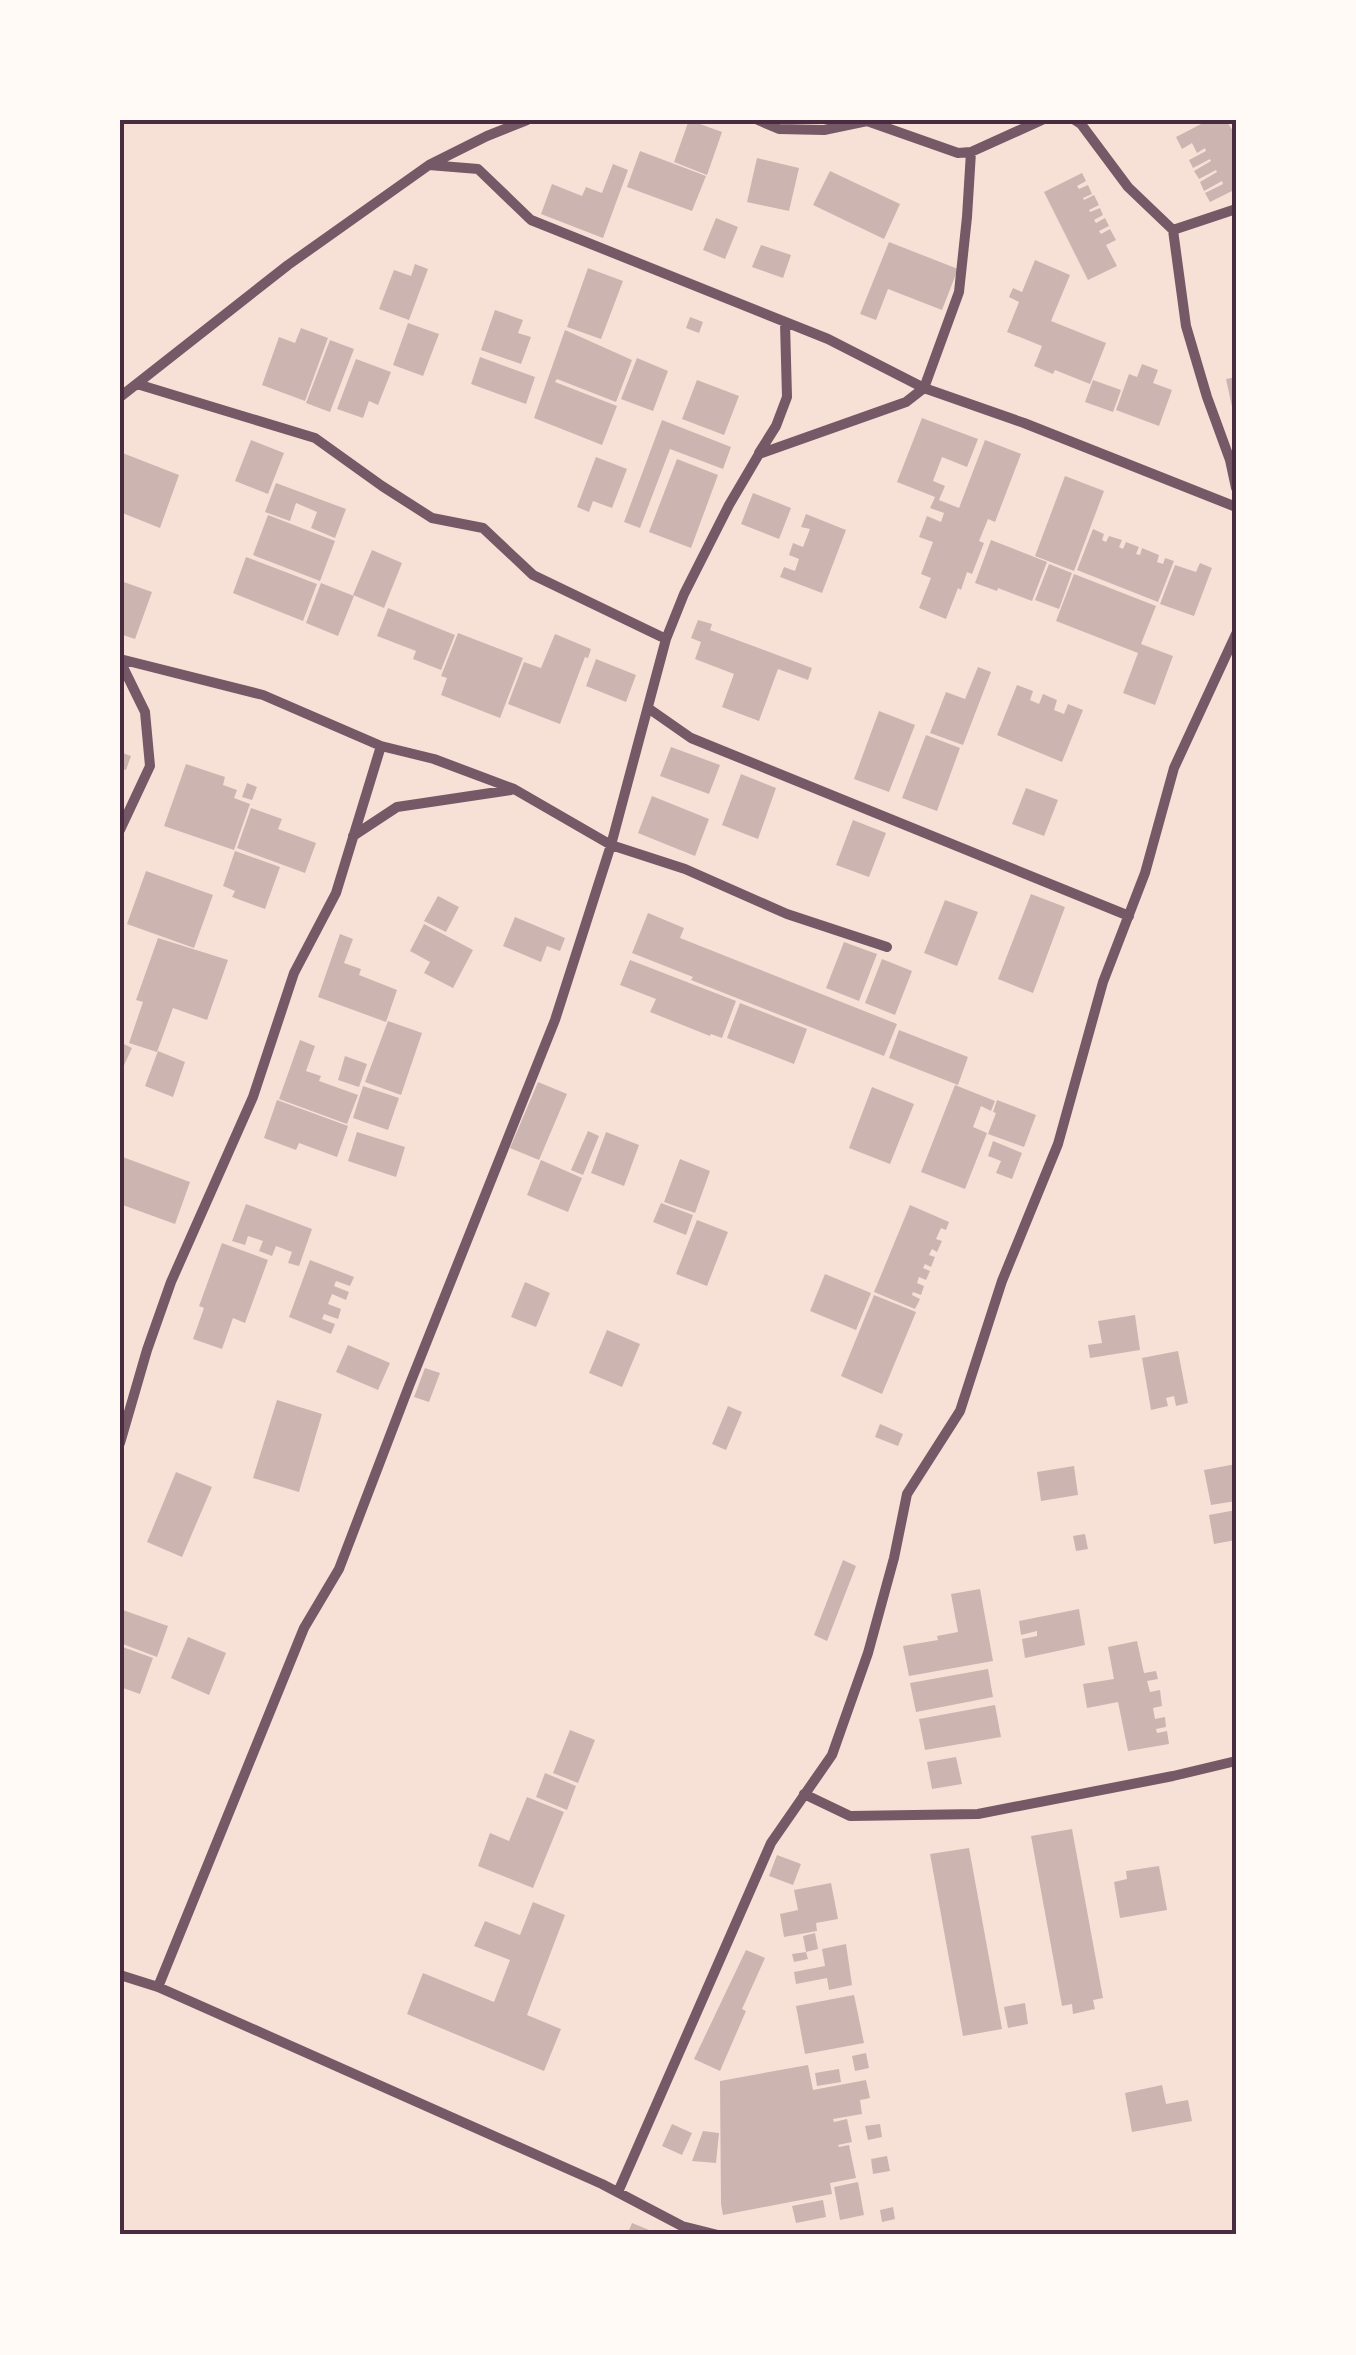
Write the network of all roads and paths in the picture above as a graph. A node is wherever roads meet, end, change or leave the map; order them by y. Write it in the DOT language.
graph roads {
  1 [pos="527,120"];
  2 [pos="758,120"];
  3 [pos="1042,120"];
  4 [pos="1078,121"];
  5 [pos="971,152"];
  6 [pos="429,165"];
  7 [pos="1236,209"];
  8 [pos="1173,230"];
  9 [pos="785,323"];
  10 [pos="137,384"];
  11 [pos="924,388"];
  12 [pos="120,397"];
  13 [pos="759,454"];
  14 [pos="1236,488"];
  15 [pos="1236,507"];
  16 [pos="1236,634"];
  17 [pos="666,640"];
  18 [pos="120,660"];
  19 [pos="648,708"];
  20 [pos="381,746"];
  21 [pos="514,789"];
  22 [pos="120,830"];
  23 [pos="352,836"];
  24 [pos="611,845"];
  25 [pos="1129,916"];
  26 [pos="888,947"];
  27 [pos="120,1443"];
  28 [pos="1236,1761"];
  29 [pos="804,1794"];
  30 [pos="120,1975"];
  31 [pos="158,1987"];
  32 [pos="618,2192"];
  33 [pos="718,2235"];
  1 -- 6 [label="street"];
  2 -- 5 [label="street"];
  3 -- 5 [label="street"];
  4 -- 8 [label="street"];
  5 -- 11 [label="street"];
  6 -- 9 [label="street"];
  6 -- 10 [label="street"];
  7 -- 8 [label="street"];
  8 -- 14 [label="street"];
  9 -- 11 [label="street"];
  9 -- 13 [label="street"];
  10 -- 12 [label="street"];
  10 -- 17 [label="street"];
  11 -- 13 [label="street"];
  11 -- 15 [label="street"];
  13 -- 17 [label="street"];
  16 -- 25 [label="street"];
  17 -- 19 [label="street"];
  18 -- 20 [label="street"];
  18 -- 22 [label="street"];
  19 -- 24 [label="street"];
  19 -- 25 [label="street"];
  20 -- 21 [label="street"];
  20 -- 23 [label="street"];
  21 -- 23 [label="street"];
  21 -- 24 [label="street"];
  23 -- 27 [label="street"];
  24 -- 26 [label="street"];
  24 -- 31 [label="street"];
  25 -- 29 [label="street"];
  28 -- 29 [label="street"];
  29 -- 32 [label="street"];
  30 -- 31 [label="street"];
  31 -- 32 [label="street"];
  32 -- 33 [label="street"];
}
